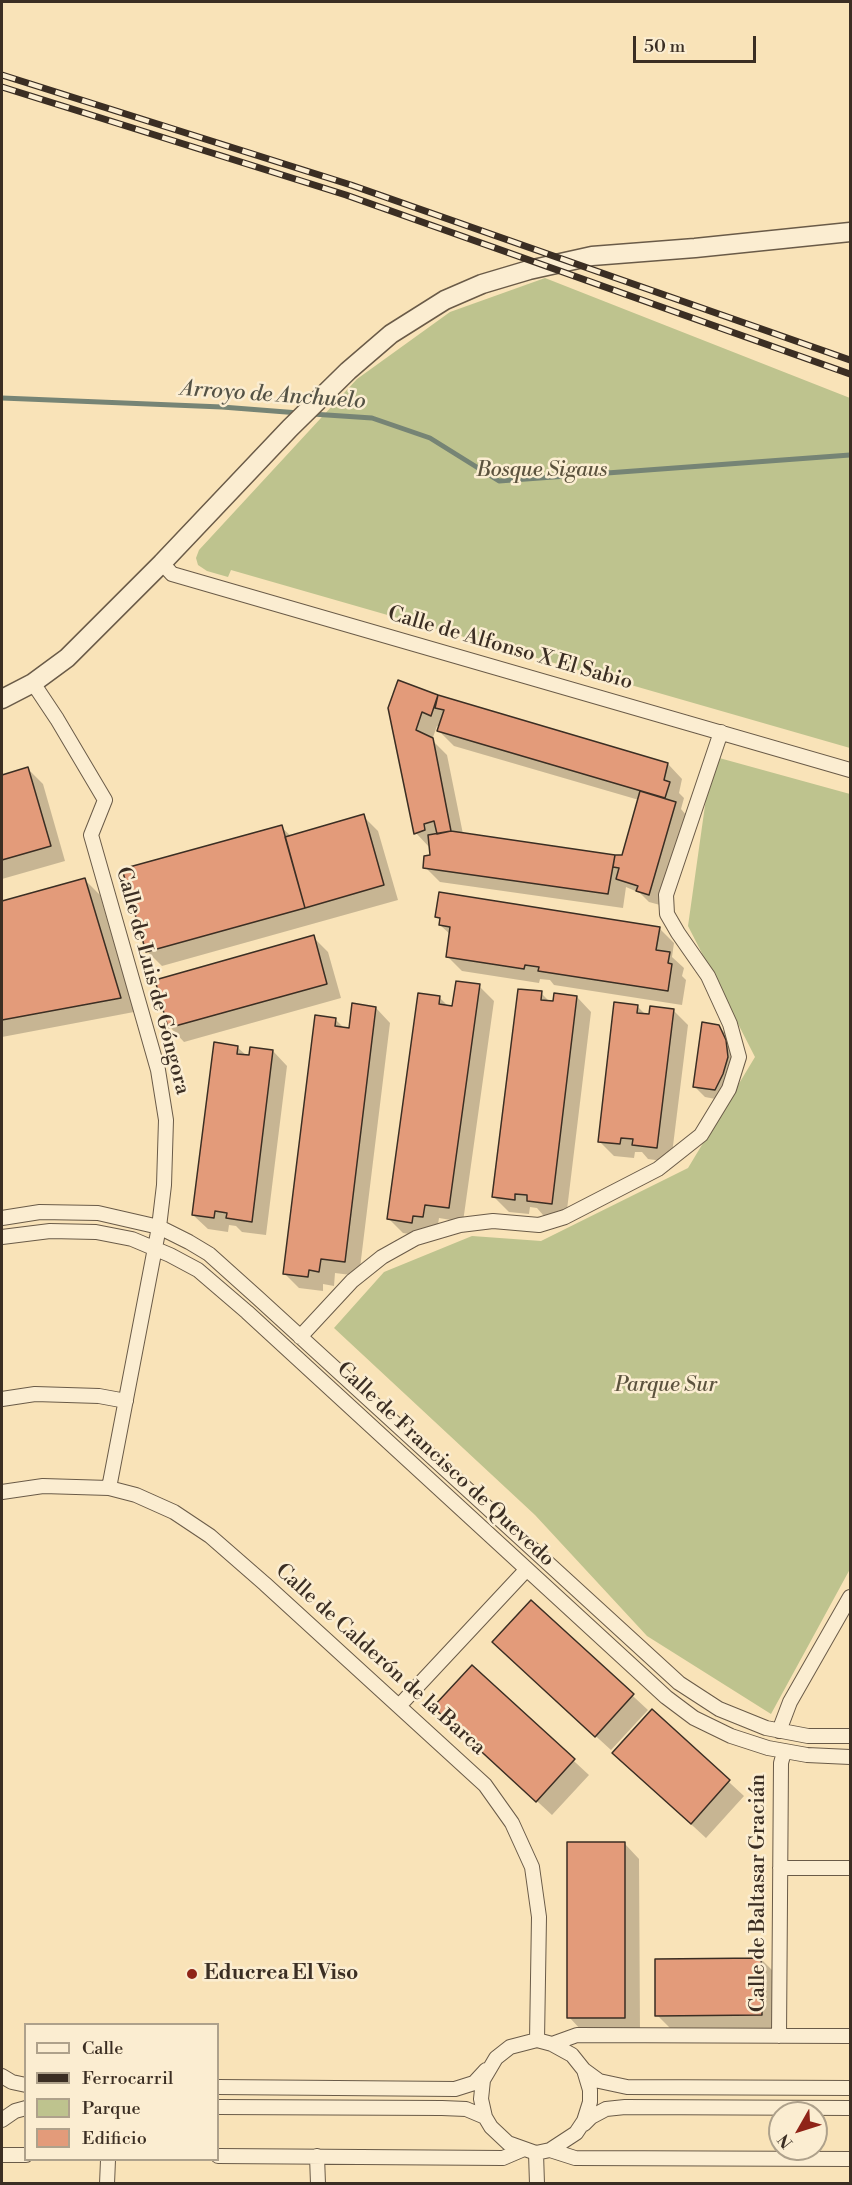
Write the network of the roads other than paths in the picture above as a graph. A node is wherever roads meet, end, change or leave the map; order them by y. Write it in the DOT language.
graph roads {
  1 [pos="850,232"];
  2 [pos="162,563"];
  3 [pos="33,683"];
  4 [pos="2,699"];
  5 [pos="721,732"];
  6 [pos="850,770"];
  7 [pos="2,1218"];
  8 [pos="159,1227"];
  9 [pos="2,1237"];
  10 [pos="153,1248"];
  11 [pos="300,1337"];
  12 [pos="2,1399"];
  13 [pos="126,1401"];
  14 [pos="109,1488"];
  15 [pos="2,1492"];
  16 [pos="527,1569"];
  17 [pos="850,1597"];
  18 [pos="399,1706"];
  19 [pos="779,1731"];
  20 [pos="850,1736"];
  21 [pos="784,1752"];
  22 [pos="850,1757"];
  23 [pos="780,1868"];
  24 [pos="850,1868"];
  25 [pos="779,2036"];
  26 [pos="850,2036"];
  27 [pos="537,2040"];
  28 [pos="552,2044"];
  29 [pos="488,2068"];
  30 [pos="584,2070"];
  31 [pos="2,2076"];
  32 [pos="24,2085"];
  33 [pos="219,2087"];
  34 [pos="850,2088"];
  35 [pos="219,2107"];
  36 [pos="850,2108"];
  37 [pos="24,2109"];
  38 [pos="485,2116"];
  39 [pos="2,2120"];
  40 [pos="576,2133"];
  41 [pos="550,2150"];
  42 [pos="530,2151"];
  43 [pos="2,2155"];
  44 [pos="24,2155"];
  45 [pos="219,2156"];
  46 [pos="317,2156"];
  47 [pos="850,2159"];
  48 [pos="108,2161"];
  49 [pos="107,2184"];
  50 [pos="318,2184"];
  51 [pos="537,2184"];
  1 -- 2 [label="street"];
  2 -- 3 [label="street"];
  2 -- 5 [label="street, Calle de Alfonso X El Sabio"];
  3 -- 4 [label="street"];
  3 -- 8 [label="street, Calle de Luis de Góngora"];
  5 -- 6 [label="street, Calle de Alfonso X El Sabio"];
  5 -- 11 [label="street"];
  7 -- 8 [label="street, Calle de Francisco de Quevedo"];
  8 -- 10 [label="street, Calle de Luis de Góngora"];
  8 -- 11 [label="street, Calle de Francisco de Quevedo"];
  9 -- 10 [label="street, Calle de Francisco de Quevedo"];
  10 -- 13 [label="street, Calle de Luis de Góngora"];
  10 -- 16 [label="street, Calle de Francisco de Quevedo"];
  11 -- 19 [label="street, Calle de Francisco de Quevedo"];
  12 -- 13 [label="street"];
  13 -- 14 [label="street, Calle de Luis de Góngora"];
  14 -- 15 [label="street, Calle de Calderón de la Barca"];
  14 -- 18 [label="street, Calle de Calderón de la Barca"];
  16 -- 18 [label="street"];
  16 -- 21 [label="street, Calle de Francisco de Quevedo"];
  17 -- 19 [label="street"];
  18 -- 27 [label="street, Calle de Calderón de la Barca"];
  19 -- 20 [label="street, Calle de Francisco de Quevedo"];
  21 -- 22 [label="street, Calle de Francisco de Quevedo"];
  21 -- 23 [label="street, Calle de Baltasar Gracián"];
  23 -- 24 [label="street"];
  23 -- 25 [label="street, Calle de Baltasar Gracián"];
  25 -- 26 [label="street"];
  25 -- 28 [label="street"];
  27 -- 28 [label="street"];
  27 -- 29 [label="street"];
  28 -- 30 [label="street"];
  29 -- 33 [label="street"];
  29 -- 38 [label="street"];
  30 -- 34 [label="street"];
  30 -- 40 [label="street"];
  31 -- 32 [label="street"];
  35 -- 38 [label="street"];
  36 -- 40 [label="street"];
  37 -- 39 [label="street"];
  38 -- 42 [label="street"];
  40 -- 41 [label="street"];
  41 -- 42 [label="street"];
  41 -- 47 [label="street"];
  42 -- 46 [label="street"];
  42 -- 51 [label="street"];
  43 -- 44 [label="street"];
  45 -- 46 [label="street"];
  46 -- 50 [label="street"];
  48 -- 49 [label="street"];
}
